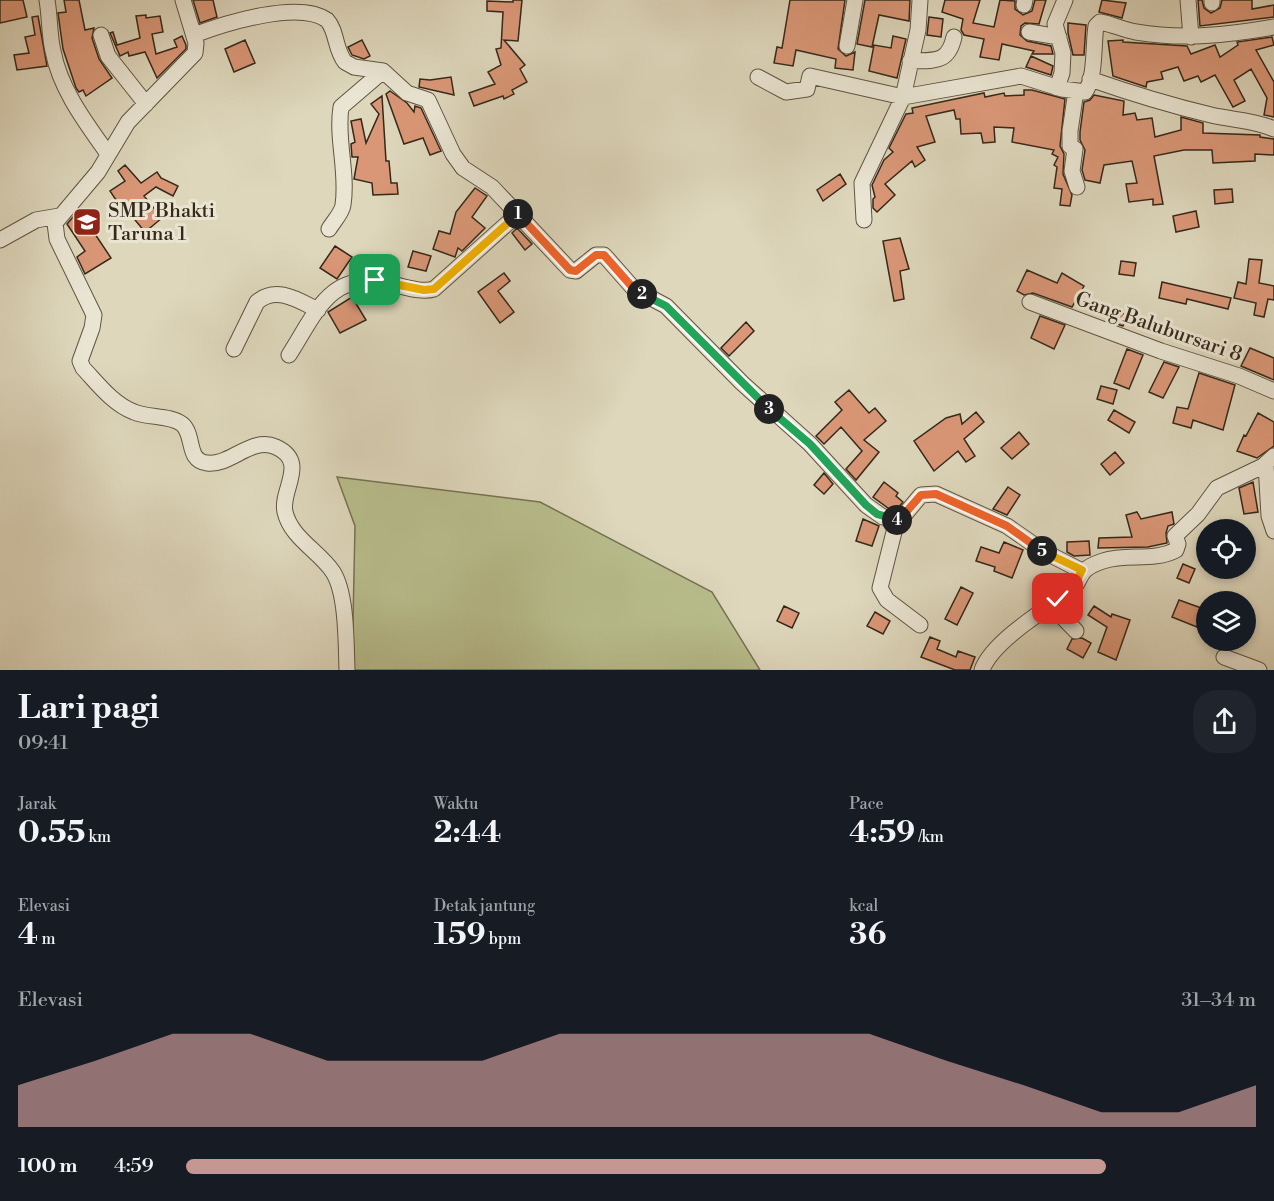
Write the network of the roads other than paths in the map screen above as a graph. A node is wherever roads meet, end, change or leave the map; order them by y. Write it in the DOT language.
graph roads {
  1 [pos="47,0"];
  2 [pos="183,0"];
  3 [pos="855,0"];
  4 [pos="920,0"];
  5 [pos="1065,0"];
  6 [pos="1188,0"];
  7 [pos="1274,27"];
  8 [pos="1029,32"];
  9 [pos="101,35"];
  10 [pos="194,35"];
  11 [pos="954,37"];
  12 [pos="1059,37"];
  13 [pos="1191,37"];
  14 [pos="847,46"];
  15 [pos="910,61"];
  16 [pos="383,71"];
  17 [pos="758,77"];
  18 [pos="1090,79"];
  19 [pos="1057,88"];
  20 [pos="1076,91"];
  21 [pos="903,98"];
  22 [pos="146,104"];
  23 [pos="1274,129"];
  24 [pos="108,154"];
  25 [pos="1077,187"];
  26 [pos="519,213"];
  27 [pos="59,216"];
  28 [pos="864,220"];
  29 [pos="329,229"];
  30 [pos="0,240"];
  31 [pos="1030,302"];
  32 [pos="318,310"];
  33 [pos="234,349"];
  34 [pos="289,355"];
  35 [pos="1274,391"];
  36 [pos="1270,460"];
  37 [pos="897,520"];
  38 [pos="1274,531"];
  39 [pos="1082,570"];
  40 [pos="1050,604"];
  41 [pos="920,625"];
  42 [pos="1076,631"];
  43 [pos="1224,657"];
  44 [pos="346,670"];
  45 [pos="982,670"];
  46 [pos="1259,670"];
  1 -- 24 [label="street"];
  2 -- 10 [label="street"];
  3 -- 14 [label="street"];
  4 -- 15 [label="street"];
  5 -- 12 [label="street"];
  6 -- 13 [label="street"];
  7 -- 13 [label="street"];
  8 -- 12 [label="street"];
  9 -- 22 [label="street"];
  10 -- 16 [label="street"];
  10 -- 22 [label="street"];
  11 -- 15 [label="street"];
  12 -- 19 [label="street"];
  13 -- 18 [label="street"];
  15 -- 21 [label="street"];
  16 -- 26 [label="street"];
  16 -- 29 [label="street"];
  17 -- 21 [label="street"];
  18 -- 20 [label="street"];
  18 -- 23 [label="street"];
  19 -- 20 [label="street"];
  19 -- 21 [label="street"];
  20 -- 25 [label="street"];
  21 -- 28 [label="street"];
  22 -- 24 [label="street"];
  24 -- 27 [label="street"];
  26 -- 32 [label="street"];
  26 -- 37 [label="street"];
  27 -- 30 [label="street"];
  27 -- 44 [label="street"];
  31 -- 35 [label="street, Gang Balubursari 8"];
  32 -- 33 [label="street"];
  32 -- 34 [label="street"];
  36 -- 38 [label="street"];
  36 -- 39 [label="street"];
  37 -- 39 [label="street"];
  37 -- 41 [label="street"];
  39 -- 40 [label="street"];
  40 -- 42 [label="street"];
  40 -- 45 [label="street"];
  43 -- 46 [label="street"];
}
